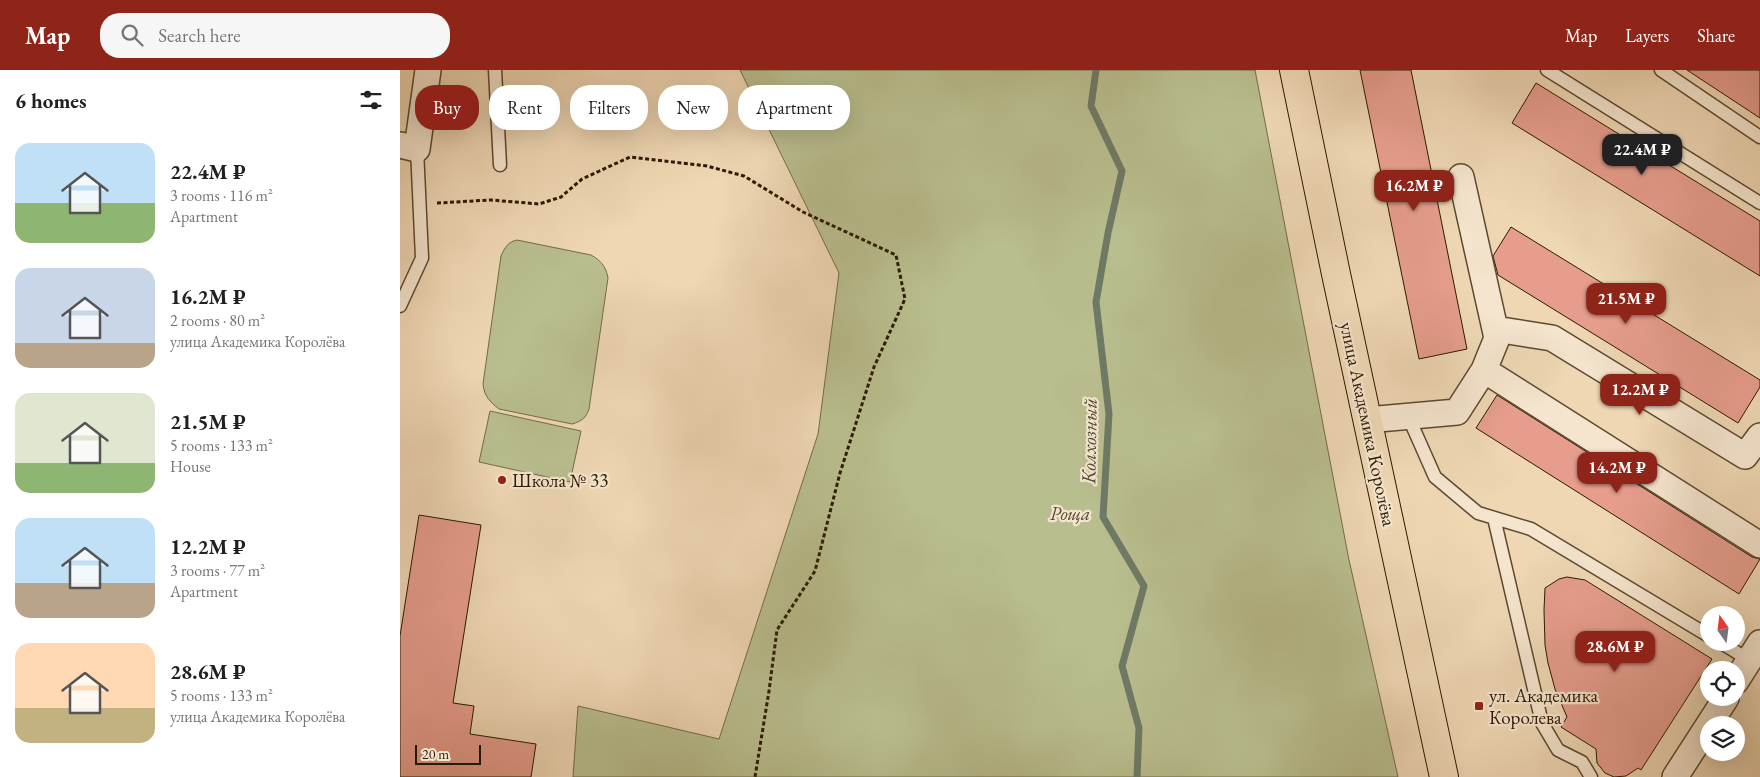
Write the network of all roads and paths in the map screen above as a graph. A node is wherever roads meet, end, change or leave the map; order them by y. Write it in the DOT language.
graph roads {
  1 [pos="428,70"];
  2 [pos="495,70"];
  3 [pos="1294,70"];
  4 [pos="1547,70"];
  5 [pos="1661,70"];
  6 [pos="1760,137"];
  7 [pos="408,147"];
  8 [pos="500,165"];
  9 [pos="1461,177"];
  10 [pos="1760,203"];
  11 [pos="419,204"];
  12 [pos="400,306"];
  13 [pos="1495,329"];
  14 [pos="1484,370"];
  15 [pos="1408,416"];
  16 [pos="1368,420"];
  17 [pos="1760,436"];
  18 [pos="1494,518"];
  19 [pos="1760,545"];
  20 [pos="1700,631"];
  21 [pos="1755,652"];
  22 [pos="1745,667"];
  23 [pos="1721,706"];
  24 [pos="754,777"];
  25 [pos="1444,777"];
  26 [pos="1592,777"];
  27 [pos="1675,777"];
  1 -- 7 [label="street"];
  2 -- 8 [label="lane"];
  3 -- 16 [label="main road, улица Академика Королёва"];
  4 -- 10 [label="lane"];
  5 -- 6 [label="lane"];
  7 -- 11 [label="lane"];
  9 -- 13 [label="street"];
  11 -- 12 [label="lane"];
  11 -- 24 [label="path"];
  13 -- 14 [label="street"];
  13 -- 17 [label="street"];
  14 -- 15 [label="street"];
  14 -- 19 [label="street"];
  15 -- 16 [label="street"];
  15 -- 18 [label="lane"];
  16 -- 25 [label="main road, улица Академика Королёва"];
  18 -- 20 [label="lane"];
  18 -- 26 [label="lane"];
  21 -- 22 [label="street"];
  23 -- 27 [label="street"];
}
